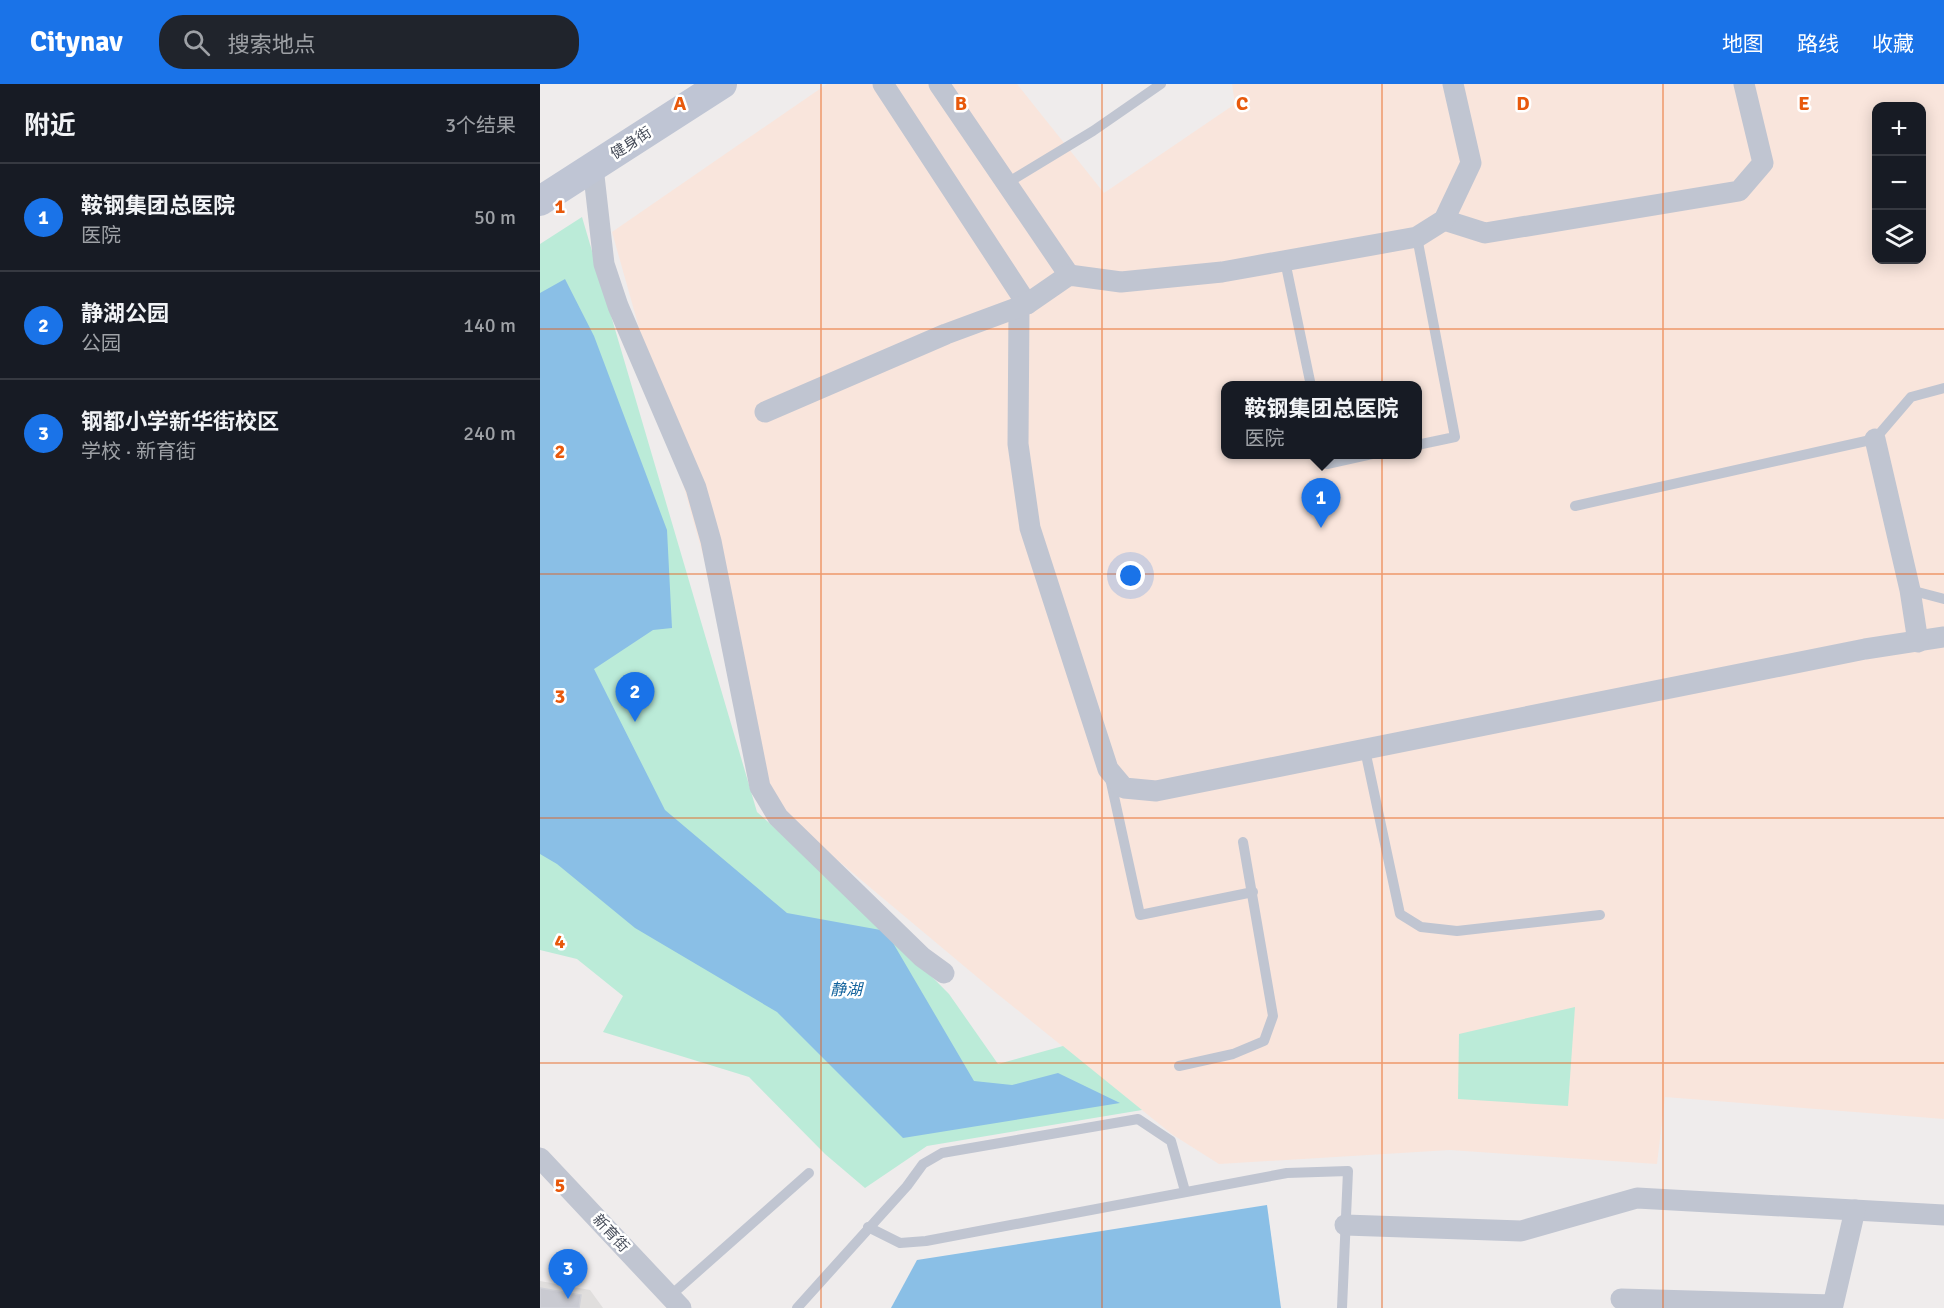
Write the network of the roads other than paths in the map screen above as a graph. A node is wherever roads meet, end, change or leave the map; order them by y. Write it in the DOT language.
graph roads {
  1 [pos="722,84"];
  2 [pos="883,84"];
  3 [pos="939,84"];
  4 [pos="1161,84"];
  5 [pos="1453,84"];
  6 [pos="1744,84"];
  7 [pos="593,167"];
  8 [pos="1007,183"];
  9 [pos="540,201"];
  10 [pos="1444,220"];
  11 [pos="1417,237"];
  12 [pos="1286,261"];
  13 [pos="1069,275"];
  14 [pos="1023,305"];
  15 [pos="1310,381"];
  16 [pos="1944,388"];
  17 [pos="765,412"];
  18 [pos="1875,439"];
  19 [pos="1422,444"];
  20 [pos="1326,459"];
  21 [pos="1350,459"];
  22 [pos="1575,506"];
  23 [pos="1910,590"];
  24 [pos="1944,599"];
  25 [pos="1944,637"];
  26 [pos="1918,642"];
  27 [pos="1365,750"];
  28 [pos="1108,769"];
  29 [pos="1243,842"];
  30 [pos="1253,892"];
  31 [pos="1600,915"];
  32 [pos="944,973"];
  33 [pos="1179,1066"];
  34 [pos="540,1158"];
  35 [pos="809,1173"];
  36 [pos="1185,1191"];
  37 [pos="1855,1210"];
  38 [pos="1944,1215"];
  39 [pos="1345,1225"];
  40 [pos="868,1227"];
  41 [pos="1621,1299"];
  42 [pos="676,1302"];
  43 [pos="797,1308"];
  44 [pos="1342,1308"];
  1 -- 7 [label="main road, 健身街"];
  2 -- 14 [label="street"];
  3 -- 8 [label="street"];
  4 -- 8 [label="lane"];
  5 -- 10 [label="street"];
  6 -- 10 [label="street"];
  7 -- 9 [label="main road, 健身街"];
  7 -- 32 [label="street"];
  8 -- 13 [label="street"];
  10 -- 11 [label="street"];
  11 -- 12 [label="street"];
  11 -- 19 [label="lane"];
  12 -- 13 [label="street"];
  12 -- 15 [label="lane"];
  13 -- 14 [label="street"];
  14 -- 17 [label="street"];
  14 -- 28 [label="street"];
  16 -- 18 [label="lane"];
  18 -- 22 [label="lane"];
  18 -- 23 [label="street"];
  20 -- 21 [label="lane"];
  23 -- 24 [label="lane"];
  23 -- 26 [label="street"];
  25 -- 26 [label="street"];
  26 -- 27 [label="street"];
  27 -- 28 [label="street"];
  27 -- 31 [label="lane"];
  28 -- 30 [label="lane"];
  29 -- 30 [label="lane"];
  30 -- 33 [label="lane"];
  34 -- 42 [label="street, 新育街"];
  35 -- 42 [label="lane"];
  36 -- 39 [label="lane"];
  36 -- 40 [label="lane"];
  36 -- 40 [label="lane"];
  37 -- 38 [label="street"];
  37 -- 39 [label="street"];
  37 -- 41 [label="street"];
  39 -- 44 [label="lane"];
  40 -- 43 [label="lane"];
}
